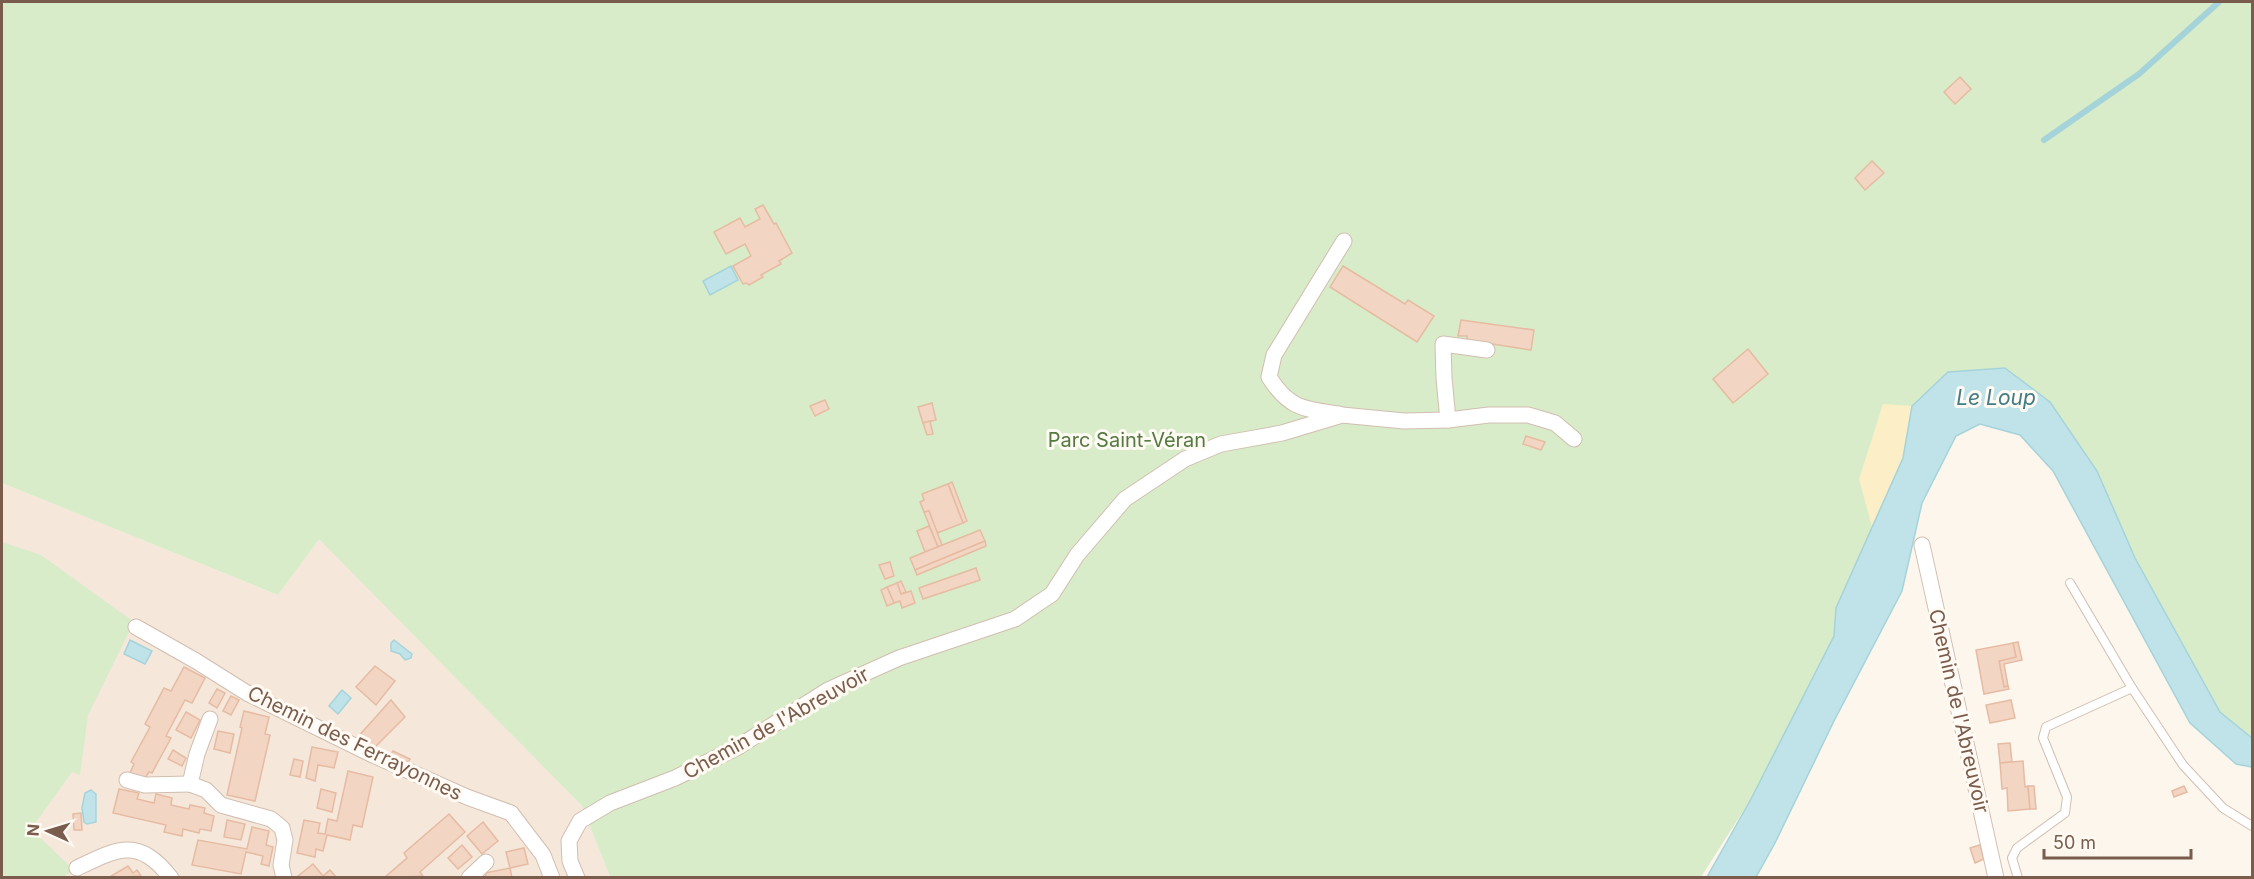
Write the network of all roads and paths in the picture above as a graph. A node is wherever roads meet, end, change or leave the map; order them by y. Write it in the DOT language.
graph roads {
  1 [pos="1344,241"];
  2 [pos="1487,350"];
  3 [pos="1342,415"];
  4 [pos="1448,420"];
  5 [pos="1574,440"];
  6 [pos="1922,544"];
  7 [pos="2070,583"];
  8 [pos="136,627"];
  9 [pos="2132,688"];
  10 [pos="210,718"];
  11 [pos="127,780"];
  12 [pos="190,784"];
  13 [pos="2253,826"];
  14 [pos="486,862"];
  15 [pos="77,868"];
  16 [pos="171,878"];
  17 [pos="284,878"];
  18 [pos="469,878"];
  19 [pos="552,878"];
  20 [pos="577,878"];
  21 [pos="1996,878"];
  22 [pos="2018,878"];
  1 -- 3 [label="street"];
  2 -- 4 [label="street"];
  3 -- 4 [label="street"];
  3 -- 20 [label="street, Chemin de l'Abreuvoir"];
  4 -- 5 [label="street"];
  6 -- 21 [label="street, Chemin de l'Abreuvoir"];
  7 -- 9 [label="lane"];
  8 -- 19 [label="street, Chemin des Ferrayonnes"];
  9 -- 13 [label="lane"];
  9 -- 22 [label="lane"];
  10 -- 12 [label="street"];
  11 -- 12 [label="street"];
  12 -- 17 [label="street"];
  14 -- 18 [label="street"];
  15 -- 16 [label="street"];
}
